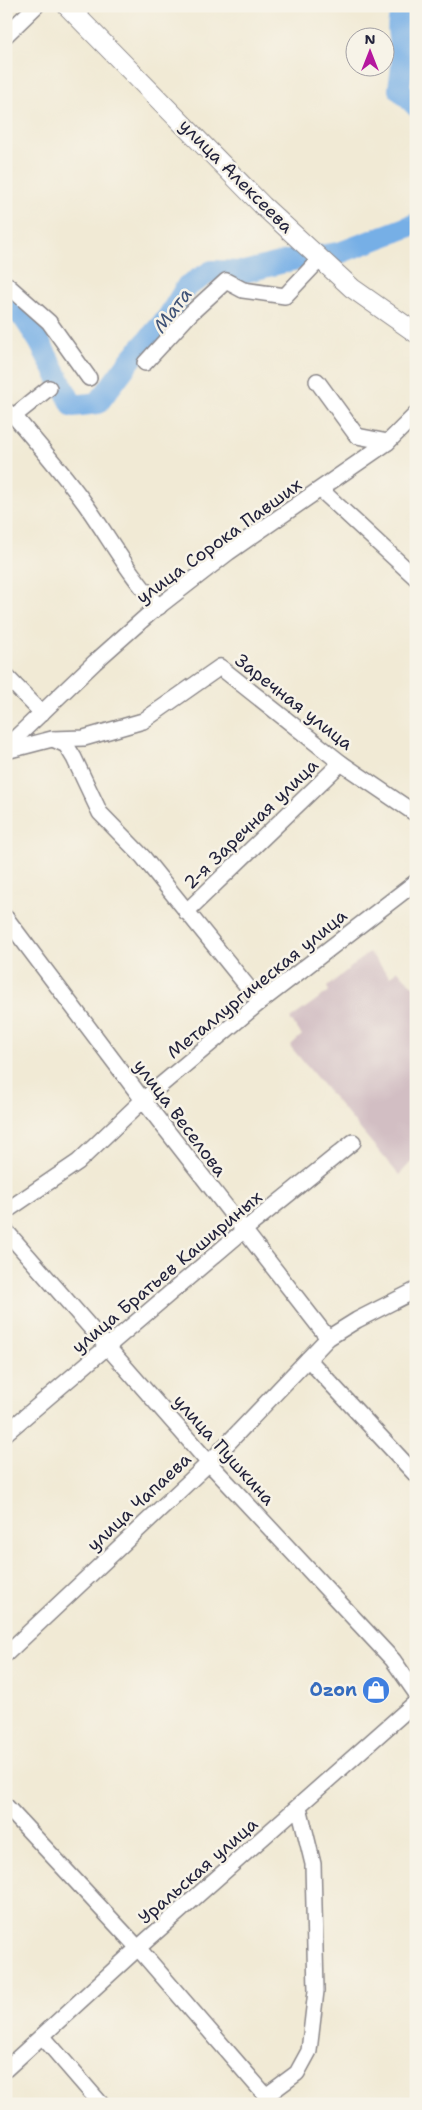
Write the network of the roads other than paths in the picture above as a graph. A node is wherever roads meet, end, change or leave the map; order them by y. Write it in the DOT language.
graph roads {
  1 [pos="36,6"];
  2 [pos="67,6"];
  3 [pos="6,35"];
  4 [pos="324,263"];
  5 [pos="6,284"];
  6 [pos="415,331"];
  7 [pos="145,363"];
  8 [pos="89,378"];
  9 [pos="317,381"];
  10 [pos="49,388"];
  11 [pos="10,414"];
  12 [pos="416,414"];
  13 [pos="388,442"];
  14 [pos="321,490"];
  15 [pos="416,578"];
  16 [pos="159,606"];
  17 [pos="6,676"];
  18 [pos="42,713"];
  19 [pos="52,739"];
  20 [pos="6,747"];
  21 [pos="6,751"];
  22 [pos="341,763"];
  23 [pos="416,814"];
  24 [pos="416,882"];
  25 [pos="186,912"];
  26 [pos="6,918"];
  27 [pos="260,1002"];
  28 [pos="143,1100"];
  29 [pos="353,1142"];
  30 [pos="6,1212"];
  31 [pos="6,1231"];
  32 [pos="243,1231"];
  33 [pos="416,1290"];
  34 [pos="328,1338"];
  35 [pos="107,1346"];
  36 [pos="308,1359"];
  37 [pos="6,1433"];
  38 [pos="209,1463"];
  39 [pos="416,1475"];
  40 [pos="6,1654"];
  41 [pos="416,1693"];
  42 [pos="416,1702"];
  43 [pos="6,1806"];
  44 [pos="298,1807"];
  45 [pos="138,1948"];
  46 [pos="43,2037"];
  47 [pos="6,2069"];
  48 [pos="101,2104"];
  1 -- 3 [label="street"];
  2 -- 4 [label="main road, улица Алексеева"];
  4 -- 6 [label="main road, улица Алексеева"];
  4 -- 7 [label="street"];
  5 -- 8 [label="street"];
  9 -- 13 [label="street"];
  10 -- 11 [label="street"];
  11 -- 16 [label="street"];
  12 -- 13 [label="street, улица Сорока Павших"];
  13 -- 14 [label="street, улица Сорока Павших"];
  14 -- 15 [label="street"];
  14 -- 16 [label="street, улица Сорока Павших"];
  16 -- 18 [label="street, улица Сорока Павших"];
  17 -- 18 [label="street"];
  18 -- 20 [label="street, улица Сорока Павших"];
  19 -- 21 [label="street, Заречная улица"];
  19 -- 22 [label="street, Заречная улица"];
  19 -- 25 [label="street, 2-я Заречная улица"];
  22 -- 23 [label="street, Заречная улица"];
  22 -- 25 [label="street, 2-я Заречная улица"];
  24 -- 27 [label="street, Металлургическая улица"];
  25 -- 27 [label="street, 2-я Заречная улица"];
  26 -- 28 [label="street, улица Веселова"];
  27 -- 28 [label="street, Металлургическая улица"];
  28 -- 30 [label="street, Металлургическая улица"];
  28 -- 32 [label="street, улица Веселова"];
  29 -- 32 [label="street, улица Братьев Кашириных"];
  31 -- 35 [label="street, улица Пушкина"];
  32 -- 34 [label="street, улица Веселова"];
  32 -- 35 [label="street, улица Братьев Кашириных"];
  33 -- 34 [label="street, улица Чапаева"];
  34 -- 36 [label="street, улица Чапаева"];
  35 -- 37 [label="street, улица Братьев Кашириных"];
  35 -- 38 [label="street, улица Пушкина"];
  36 -- 38 [label="street, улица Чапаева"];
  36 -- 39 [label="street"];
  38 -- 40 [label="street, улица Чапаева"];
  38 -- 41 [label="street, улица Пушкина"];
  42 -- 44 [label="street, Уральская улица"];
  43 -- 45 [label="street"];
  44 -- 45 [label="street, Уральская улица"];
  44 -- 45 [label="street"];
  45 -- 46 [label="street, Уральская улица"];
  46 -- 47 [label="street, Уральская улица"];
  46 -- 48 [label="street"];
}
